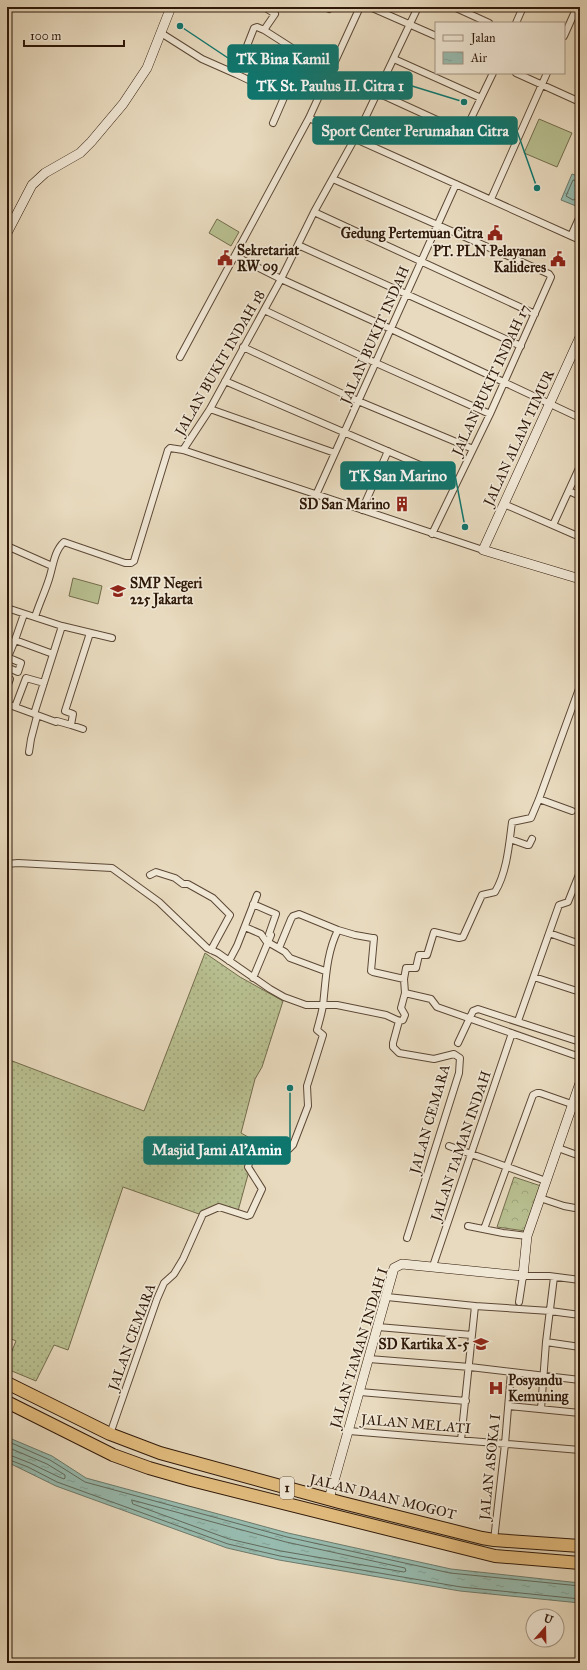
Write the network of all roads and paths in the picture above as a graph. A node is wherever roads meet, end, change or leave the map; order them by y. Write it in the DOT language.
graph roads {
  1 [pos="171,7"];
  2 [pos="264,7"];
  3 [pos="360,7"];
  4 [pos="370,7"];
  5 [pos="418,7"];
  6 [pos="454,7"];
  7 [pos="523,7"];
  8 [pos="577,7"];
  9 [pos="487,22"];
  10 [pos="516,22"];
  11 [pos="410,24"];
  12 [pos="264,30"];
  13 [pos="161,33"];
  14 [pos="565,34"];
  15 [pos="435,36"];
  16 [pos="394,59"];
  17 [pos="298,61"];
  18 [pos="330,73"];
  19 [pos="236,74"];
  20 [pos="493,74"];
  21 [pos="518,74"];
  22 [pos="547,74"];
  23 [pos="542,85"];
  24 [pos="286,93"];
  25 [pos="378,93"];
  26 [pos="481,98"];
  27 [pos="580,102"];
  28 [pos="309,118"];
  29 [pos="273,123"];
  30 [pos="355,139"];
  31 [pos="333,179"];
  32 [pos="456,184"];
  33 [pos="491,199"];
  34 [pos="314,212"];
  35 [pos="580,216"];
  36 [pos="438,225"];
  37 [pos="7,233"];
  38 [pos="571,236"];
  39 [pos="580,240"];
  40 [pos="298,245"];
  41 [pos="235,256"];
  42 [pos="422,261"];
  43 [pos="281,279"];
  44 [pos="406,295"];
  45 [pos="264,310"];
  46 [pos="535,314"];
  47 [pos="391,329"];
  48 [pos="580,337"];
  49 [pos="521,346"];
  50 [pos="243,347"];
  51 [pos="180,357"];
  52 [pos="376,364"];
  53 [pos="225,381"];
  54 [pos="504,383"];
  55 [pos="358,401"];
  56 [pos="549,404"];
  57 [pos="210,409"];
  58 [pos="490,414"];
  59 [pos="580,418"];
  60 [pos="344,433"];
  61 [pos="473,449"];
  62 [pos="183,450"];
  63 [pos="388,451"];
  64 [pos="335,453"];
  65 [pos="580,466"];
  66 [pos="457,481"];
  67 [pos="569,491"];
  68 [pos="316,495"];
  69 [pos="580,496"];
  70 [pos="504,504"];
  71 [pos="362,510"];
  72 [pos="553,525"];
  73 [pos="432,534"];
  74 [pos="580,537"];
  75 [pos="7,546"];
  76 [pos="483,550"];
  77 [pos="52,566"];
  78 [pos="580,579"];
  79 [pos="7,608"];
  80 [pos="24,614"];
  81 [pos="35,617"];
  82 [pos="62,626"];
  83 [pos="90,633"];
  84 [pos="112,638"];
  85 [pos="15,640"];
  86 [pos="53,654"];
  87 [pos="8,657"];
  88 [pos="7,673"];
  89 [pos="7,677"];
  90 [pos="44,683"];
  91 [pos="580,686"];
  92 [pos="7,687"];
  93 [pos="7,704"];
  94 [pos="14,707"];
  95 [pos="36,715"];
  96 [pos="71,725"];
  97 [pos="83,729"];
  98 [pos="30,752"];
  99 [pos="539,799"];
  100 [pos="572,811"];
  101 [pos="510,839"];
  102 [pos="532,839"];
  103 [pos="7,864"];
  104 [pos="580,872"];
  105 [pos="150,875"];
  106 [pos="573,890"];
  107 [pos="580,893"];
  108 [pos="257,895"];
  109 [pos="253,904"];
  110 [pos="244,928"];
  111 [pos="338,930"];
  112 [pos="549,933"];
  113 [pos="268,942"];
  114 [pos="580,944"];
  115 [pos="279,948"];
  116 [pos="211,950"];
  117 [pos="229,961"];
  118 [pos="325,970"];
  119 [pos="534,977"];
  120 [pos="253,978"];
  121 [pos="404,979"];
  122 [pos="404,992"];
  123 [pos="580,992"];
  124 [pos="323,1004"];
  125 [pos="469,1018"];
  126 [pos="518,1020"];
  127 [pos="399,1021"];
  128 [pos="512,1034"];
  129 [pos="580,1042"];
  130 [pos="458,1043"];
  131 [pos="580,1057"];
  132 [pos="580,1083"];
  133 [pos="576,1105"];
  134 [pos="449,1146"];
  135 [pos="558,1148"];
  136 [pos="471,1154"];
  137 [pos="580,1156"];
  138 [pos="508,1167"];
  139 [pos="546,1181"];
  140 [pos="540,1198"];
  141 [pos="575,1208"];
  142 [pos="468,1226"];
  143 [pos="484,1229"];
  144 [pos="527,1236"];
  145 [pos="407,1238"];
  146 [pos="433,1266"];
  147 [pos="523,1276"];
  148 [pos="554,1277"];
  149 [pos="580,1280"];
  150 [pos="387,1297"];
  151 [pos="519,1302"];
  152 [pos="475,1306"];
  153 [pos="550,1311"];
  154 [pos="580,1315"];
  155 [pos="378,1327"];
  156 [pos="472,1335"];
  157 [pos="546,1342"];
  158 [pos="580,1347"];
  159 [pos="369,1359"];
  160 [pos="470,1367"];
  161 [pos="511,1372"];
  162 [pos="544,1375"];
  163 [pos="580,1380"];
  164 [pos="7,1383"];
  165 [pos="360,1392"];
  166 [pos="466,1401"];
  167 [pos="7,1402"];
  168 [pos="47,1403"];
  169 [pos="509,1406"];
  170 [pos="541,1409"];
  171 [pos="580,1413"];
  172 [pos="73,1416"];
  173 [pos="38,1418"];
  174 [pos="65,1431"];
  175 [pos="349,1431"];
  176 [pos="110,1434"];
  177 [pos="461,1440"];
  178 [pos="505,1444"];
  179 [pos="580,1450"];
  180 [pos="329,1500"];
  181 [pos="494,1540"];
  182 [pos="580,1546"];
  183 [pos="580,1563"];
  1 -- 13 [label="street"];
  2 -- 12 [label="street"];
  3 -- 18 [label="street"];
  4 -- 11 [label="street"];
  5 -- 11 [label="street, JALAN BUKIT INDAH 18"];
  6 -- 9 [label="street"];
  7 -- 10 [label="street"];
  8 -- 14 [label="street"];
  11 -- 15 [label="street"];
  11 -- 16 [label="street, JALAN BUKIT INDAH 18"];
  12 -- 17 [label="street"];
  12 -- 19 [label="street"];
  13 -- 19 [label="street"];
  13 -- 37 [label="street"];
  16 -- 25 [label="street, JALAN BUKIT INDAH 18"];
  16 -- 26 [label="street"];
  17 -- 18 [label="street"];
  17 -- 24 [label="street"];
  18 -- 28 [label="street"];
  19 -- 24 [label="street"];
  20 -- 26 [label="street"];
  21 -- 23 [label="street"];
  22 -- 23 [label="street"];
  23 -- 27 [label="street"];
  23 -- 33 [label="street"];
  24 -- 29 [label="street"];
  25 -- 26 [label="street"];
  25 -- 30 [label="street, JALAN BUKIT INDAH 18"];
  28 -- 30 [label="street"];
  28 -- 41 [label="street"];
  30 -- 31 [label="street, JALAN BUKIT INDAH 18"];
  30 -- 32 [label="street"];
  31 -- 34 [label="street, JALAN BUKIT INDAH 18"];
  31 -- 36 [label="street"];
  32 -- 33 [label="street"];
  32 -- 36 [label="street, JALAN BUKIT INDAH"];
  33 -- 38 [label="street"];
  34 -- 40 [label="street, JALAN BUKIT INDAH 18"];
  34 -- 42 [label="street"];
  35 -- 38 [label="street"];
  36 -- 42 [label="street, JALAN BUKIT INDAH"];
  36 -- 46 [label="street, JALAN BUKIT INDAH 17"];
  38 -- 39 [label="street"];
  40 -- 43 [label="street, JALAN BUKIT INDAH 18"];
  40 -- 44 [label="street"];
  41 -- 43 [label="street"];
  41 -- 51 [label="street"];
  42 -- 44 [label="street, JALAN BUKIT INDAH"];
  42 -- 46 [label="street"];
  43 -- 45 [label="street, JALAN BUKIT INDAH 18"];
  43 -- 47 [label="street"];
  44 -- 47 [label="street, JALAN BUKIT INDAH"];
  44 -- 49 [label="street"];
  45 -- 50 [label="street, JALAN BUKIT INDAH 18"];
  45 -- 52 [label="street"];
  46 -- 49 [label="street, JALAN BUKIT INDAH 17"];
  47 -- 52 [label="street, JALAN BUKIT INDAH"];
  47 -- 54 [label="street"];
  48 -- 56 [label="street, JALAN ALAM TIMUR"];
  49 -- 54 [label="street, JALAN BUKIT INDAH 17"];
  50 -- 53 [label="street, JALAN BUKIT INDAH 18"];
  50 -- 55 [label="street"];
  52 -- 55 [label="street, JALAN BUKIT INDAH"];
  52 -- 58 [label="street"];
  53 -- 57 [label="street, JALAN BUKIT INDAH 18"];
  53 -- 60 [label="street"];
  54 -- 56 [label="street"];
  54 -- 58 [label="street, JALAN BUKIT INDAH 17"];
  55 -- 60 [label="street, JALAN BUKIT INDAH"];
  55 -- 61 [label="street"];
  56 -- 59 [label="street"];
  56 -- 70 [label="street, JALAN ALAM TIMUR"];
  57 -- 62 [label="street, JALAN BUKIT INDAH 18"];
  57 -- 64 [label="street"];
  58 -- 61 [label="street, JALAN BUKIT INDAH 17"];
  60 -- 63 [label="street"];
  60 -- 64 [label="street, JALAN BUKIT INDAH"];
  61 -- 66 [label="street, JALAN BUKIT INDAH 17"];
  62 -- 68 [label="street"];
  62 -- 77 [label="street"];
  63 -- 66 [label="street"];
  63 -- 71 [label="street"];
  64 -- 68 [label="street, JALAN BUKIT INDAH"];
  65 -- 67 [label="street"];
  66 -- 73 [label="street, JALAN BUKIT INDAH 17"];
  67 -- 69 [label="street"];
  67 -- 72 [label="street"];
  68 -- 71 [label="street"];
  70 -- 72 [label="street"];
  70 -- 76 [label="street, JALAN ALAM TIMUR"];
  71 -- 73 [label="street"];
  72 -- 74 [label="street"];
  73 -- 76 [label="street"];
  75 -- 77 [label="street"];
  76 -- 78 [label="street"];
  77 -- 81 [label="street"];
  79 -- 80 [label="street"];
  80 -- 81 [label="street"];
  80 -- 85 [label="street"];
  81 -- 82 [label="street"];
  82 -- 83 [label="street"];
  82 -- 86 [label="street"];
  83 -- 84 [label="street"];
  83 -- 96 [label="street"];
  85 -- 86 [label="street"];
  85 -- 87 [label="street"];
  86 -- 90 [label="street"];
  87 -- 88 [label="street"];
  89 -- 92 [label="street"];
  90 -- 94 [label="street"];
  90 -- 95 [label="street"];
  91 -- 99 [label="street"];
  93 -- 94 [label="street"];
  94 -- 95 [label="street"];
  95 -- 96 [label="street"];
  95 -- 98 [label="street"];
  96 -- 97 [label="street"];
  99 -- 100 [label="street"];
  99 -- 101 [label="street"];
  101 -- 102 [label="street"];
  101 -- 121 [label="street"];
  103 -- 116 [label="street"];
  104 -- 106 [label="street"];
  105 -- 116 [label="street"];
  106 -- 107 [label="street"];
  106 -- 112 [label="street"];
  108 -- 109 [label="street"];
  109 -- 110 [label="street"];
  109 -- 113 [label="street"];
  110 -- 113 [label="street"];
  110 -- 117 [label="street"];
  111 -- 115 [label="street"];
  111 -- 118 [label="street"];
  111 -- 121 [label="street"];
  112 -- 114 [label="street"];
  112 -- 119 [label="street"];
  113 -- 115 [label="street"];
  113 -- 120 [label="street"];
  115 -- 118 [label="street"];
  116 -- 117 [label="street"];
  117 -- 120 [label="street"];
  118 -- 124 [label="street"];
  119 -- 123 [label="street"];
  119 -- 126 [label="street"];
  120 -- 124 [label="street"];
  121 -- 122 [label="street"];
  122 -- 125 [label="street"];
  122 -- 127 [label="street"];
  124 -- 127 [label="street"];
  124 -- 176 [label="street, JALAN CEMARA"];
  125 -- 126 [label="street"];
  125 -- 128 [label="street"];
  125 -- 130 [label="street"];
  126 -- 129 [label="street"];
  127 -- 145 [label="street, JALAN CEMARA"];
  128 -- 131 [label="street"];
  128 -- 136 [label="street, JALAN TAMAN INDAH"];
  132 -- 133 [label="street"];
  133 -- 135 [label="street"];
  133 -- 138 [label="street"];
  134 -- 136 [label="street"];
  135 -- 137 [label="street"];
  135 -- 139 [label="street"];
  136 -- 138 [label="street"];
  136 -- 146 [label="street, JALAN TAMAN INDAH"];
  138 -- 139 [label="street"];
  138 -- 143 [label="street"];
  139 -- 140 [label="street"];
  140 -- 141 [label="street"];
  140 -- 144 [label="street"];
  142 -- 143 [label="street"];
  143 -- 144 [label="street"];
  144 -- 147 [label="street"];
  146 -- 147 [label="street, JALAN TAMAN INDAH I"];
  146 -- 150 [label="street, JALAN TAMAN INDAH I"];
  147 -- 148 [label="street"];
  147 -- 151 [label="street"];
  148 -- 149 [label="street"];
  148 -- 153 [label="street"];
  150 -- 152 [label="street"];
  150 -- 155 [label="street, JALAN TAMAN INDAH I"];
  152 -- 153 [label="street"];
  152 -- 156 [label="street"];
  153 -- 154 [label="street"];
  153 -- 157 [label="street"];
  155 -- 156 [label="street"];
  155 -- 159 [label="street, JALAN TAMAN INDAH I"];
  156 -- 160 [label="street"];
  157 -- 158 [label="street"];
  157 -- 162 [label="street"];
  159 -- 160 [label="street"];
  159 -- 165 [label="street, JALAN TAMAN INDAH I"];
  160 -- 161 [label="street"];
  160 -- 166 [label="street"];
  161 -- 162 [label="street"];
  161 -- 169 [label="street, JALAN ASOKA I"];
  162 -- 163 [label="street"];
  162 -- 170 [label="street"];
  164 -- 168 [label="highway, JALAN DAAN MOGOT / 1"];
  165 -- 166 [label="street"];
  165 -- 175 [label="street, JALAN TAMAN INDAH I"];
  166 -- 177 [label="street"];
  167 -- 173 [label="highway, 1"];
  168 -- 172 [label="highway, JALAN DAAN MOGOT / 1"];
  168 -- 173 [label="highway"];
  169 -- 170 [label="street"];
  169 -- 178 [label="street, JALAN ASOKA I"];
  170 -- 171 [label="street"];
  172 -- 174 [label="highway"];
  172 -- 176 [label="highway, JALAN DAAN MOGOT / 1"];
  173 -- 174 [label="highway, 1"];
  174 -- 183 [label="highway, 1"];
  175 -- 177 [label="street, JALAN MELATI"];
  175 -- 180 [label="street, JALAN TAMAN INDAH I"];
  176 -- 180 [label="highway, JALAN DAAN MOGOT / 1"];
  177 -- 178 [label="street, JALAN MELATI"];
  178 -- 179 [label="street, JALAN MELATI"];
  178 -- 181 [label="street, JALAN ASOKA I"];
  180 -- 181 [label="highway, JALAN DAAN MOGOT / 1"];
  181 -- 182 [label="highway, JALAN DAAN MOGOT / 1"];
}
